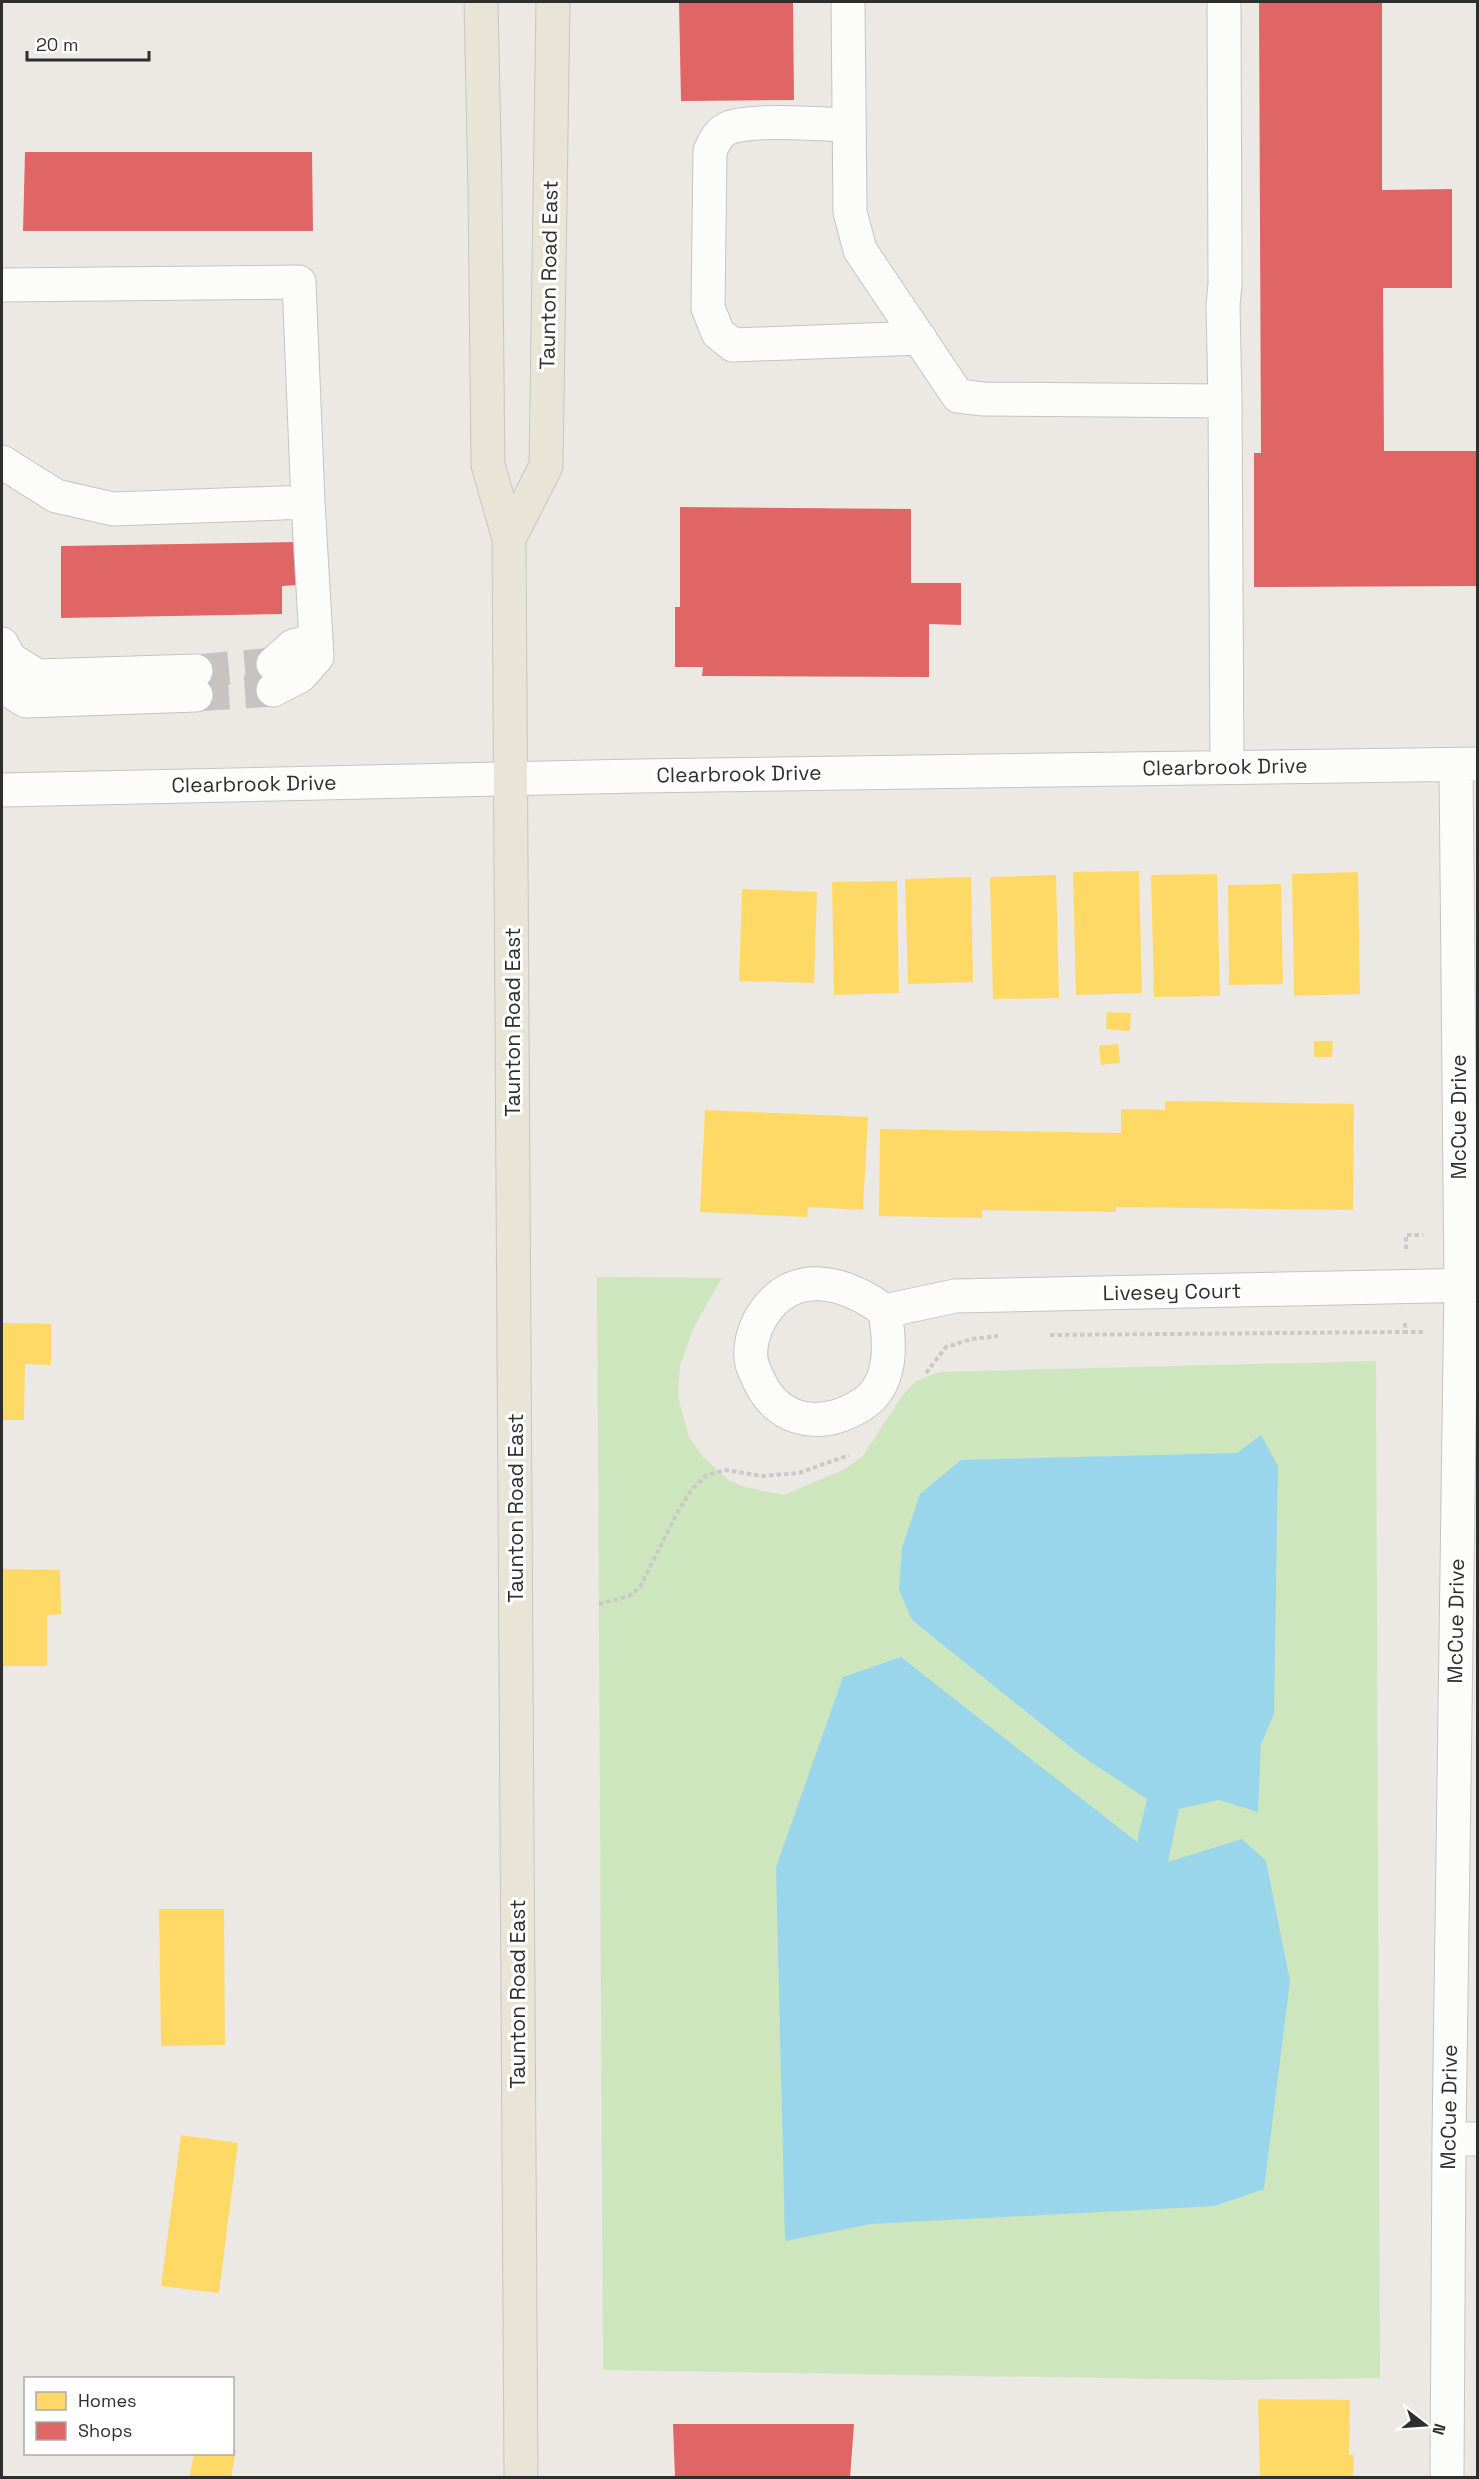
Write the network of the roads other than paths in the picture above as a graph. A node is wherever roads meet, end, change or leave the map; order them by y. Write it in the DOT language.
graph roads {
  1 [pos="481,2"];
  2 [pos="553,2"];
  3 [pos="848,2"];
  4 [pos="1224,2"];
  5 [pos="849,125"];
  6 [pos="2,285"];
  7 [pos="920,338"];
  8 [pos="1225,401"];
  9 [pos="2,462"];
  10 [pos="308,502"];
  11 [pos="509,539"];
  12 [pos="2,644"];
  13 [pos="273,677"];
  14 [pos="2,686"];
  15 [pos="1467,764"];
  16 [pos="1227,766"];
  17 [pos="511,778"];
  18 [pos="2,790"];
  19 [pos="1469,1286"];
  20 [pos="885,1311"];
  21 [pos="1463,2139"];
  22 [pos="521,2478"];
  23 [pos="1447,2478"];
  1 -- 11 [label="main road, Taunton Road East"];
  2 -- 11 [label="main road, Taunton Road East"];
  3 -- 5 [label="street"];
  4 -- 8 [label="street"];
  5 -- 7 [label="street"];
  5 -- 7 [label="street"];
  6 -- 10 [label="street"];
  7 -- 8 [label="street"];
  8 -- 16 [label="street"];
  9 -- 10 [label="street"];
  10 -- 13 [label="street"];
  11 -- 17 [label="main road, Taunton Road East"];
  12 -- 14 [label="street"];
  15 -- 16 [label="street, Clearbrook Drive"];
  15 -- 19 [label="street, McCue Drive"];
  16 -- 17 [label="street, Clearbrook Drive"];
  17 -- 18 [label="street, Clearbrook Drive"];
  17 -- 22 [label="main road, Taunton Road East"];
  19 -- 20 [label="street, Livesey Court"];
  19 -- 21 [label="street, McCue Drive"];
  20 -- 20 [label="street"];
  21 -- 23 [label="street, McCue Drive"];
}
